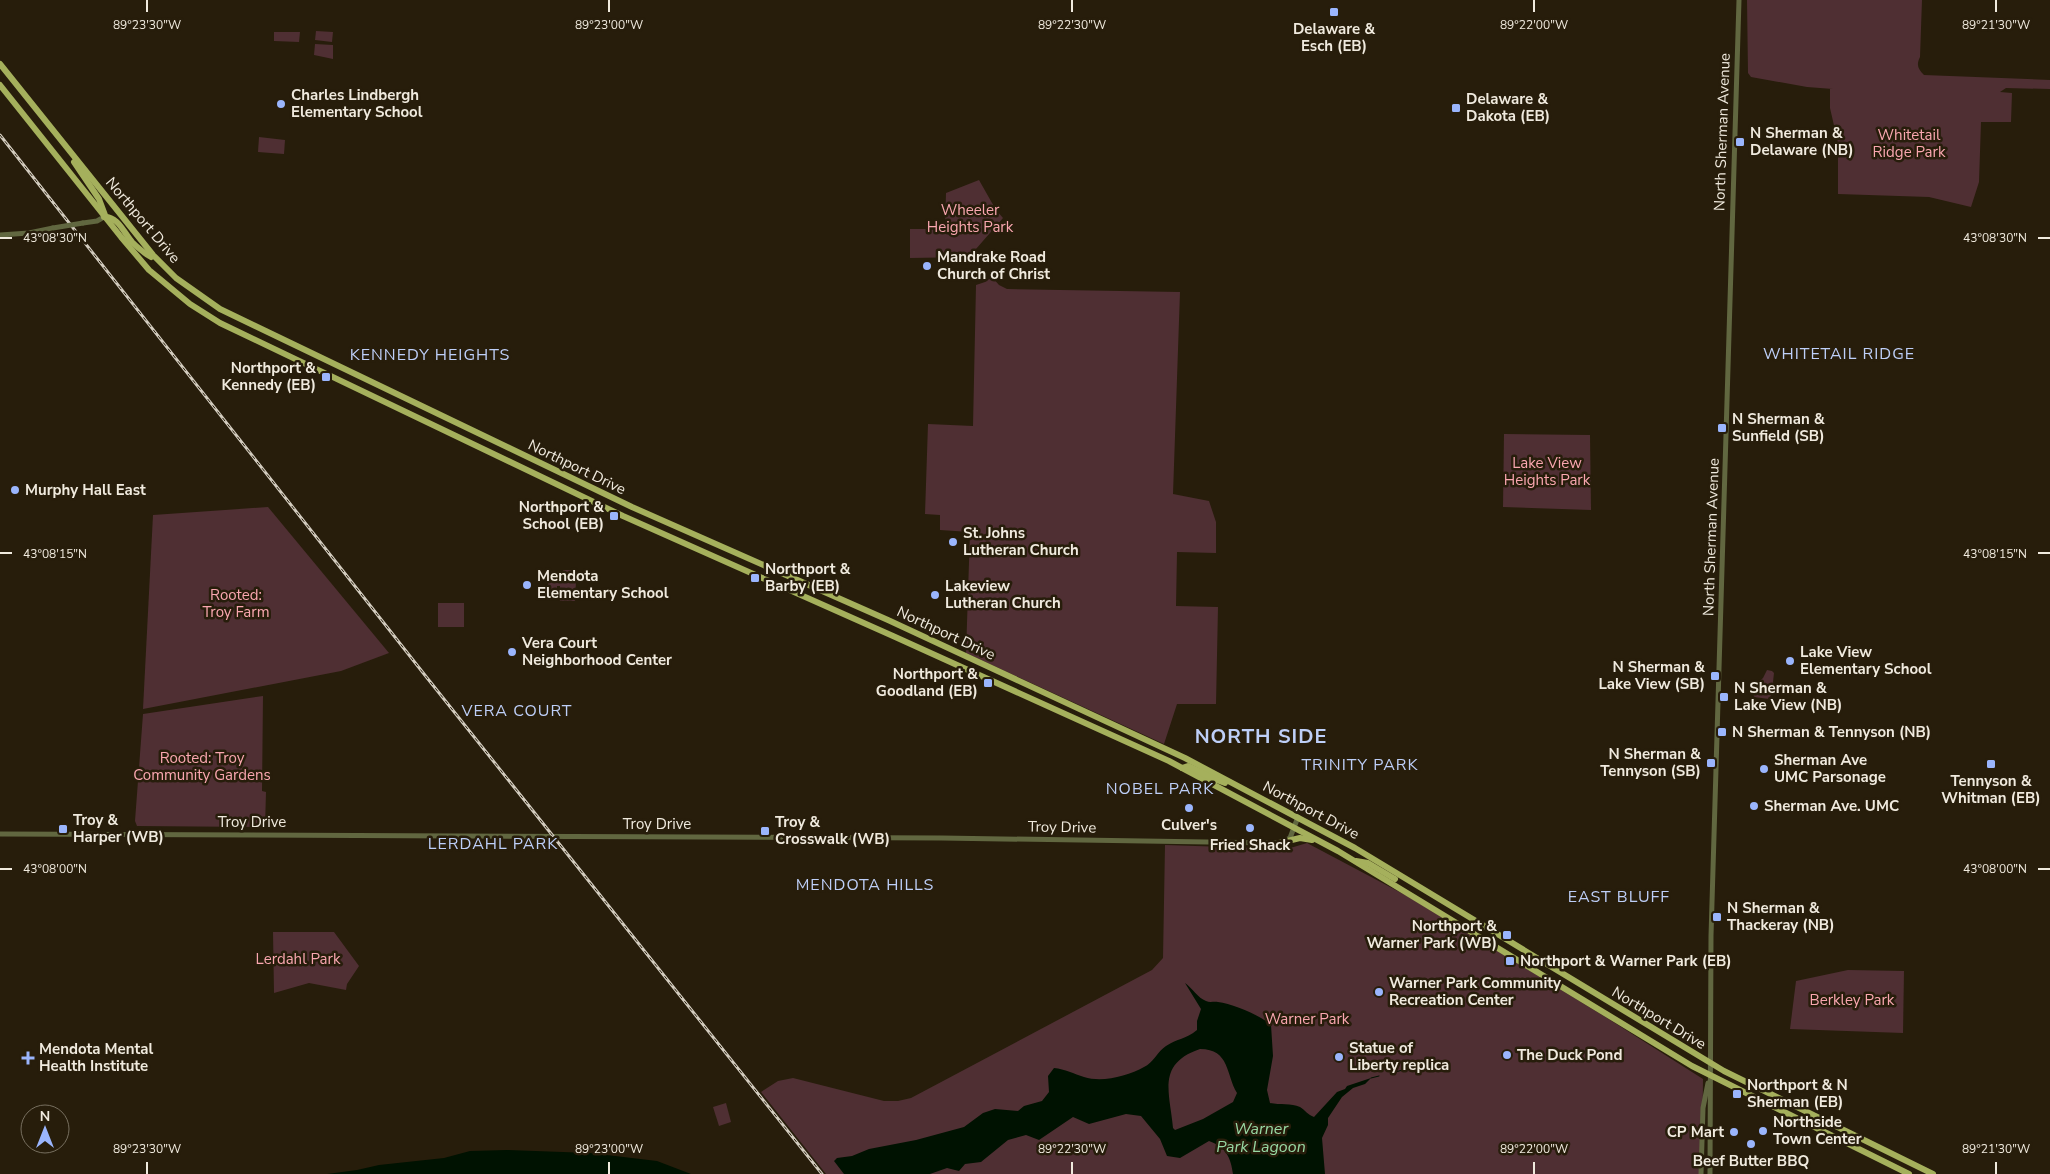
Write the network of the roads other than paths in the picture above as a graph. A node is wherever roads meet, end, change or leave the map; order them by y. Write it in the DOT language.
graph roads {
  1 [pos="1739,0"];
  2 [pos="0,64"];
  3 [pos="0,85"];
  4 [pos="64,146"];
  5 [pos="104,216"];
  6 [pos="0,235"];
  7 [pos="162,265"];
  8 [pos="1182,768"];
  9 [pos="1236,785"];
  10 [pos="1298,817"];
  11 [pos="1295,828"];
  12 [pos="0,834"];
  13 [pos="1279,843"];
  14 [pos="1338,851"];
  15 [pos="1354,861"];
  16 [pos="1395,880"];
  17 [pos="1710,1063"];
  18 [pos="1710,1075"];
  19 [pos="1850,1133"];
  20 [pos="1829,1134"];
  21 [pos="1701,1174"];
  22 [pos="1710,1174"];
  23 [pos="1909,1174"];
  24 [pos="1933,1174"];
  1 -- 17 [label="street, North Sherman Avenue"];
  2 -- 4 [label="main road, Northport Drive"];
  3 -- 5 [label="main road, Northport Drive"];
  4 -- 5 [label="main road"];
  4 -- 7 [label="main road, Northport Drive"];
  5 -- 6 [label="street, bridge"];
  5 -- 7 [label="main road"];
  5 -- 8 [label="main road, Northport Drive"];
  7 -- 9 [label="main road, Northport Drive"];
  8 -- 9 [label="main road"];
  8 -- 11 [label="main road, Northport Drive"];
  9 -- 10 [label="main road, Northport Drive"];
  10 -- 11 [label="street"];
  10 -- 17 [label="main road, Northport Drive"];
  11 -- 13 [label="street"];
  11 -- 14 [label="main road, Northport Drive"];
  12 -- 13 [label="street, Troy Drive"];
  13 -- 14 [label="main road"];
  14 -- 15 [label="main road, Northport Drive"];
  15 -- 16 [label="main road"];
  15 -- 18 [label="main road, Northport Drive"];
  17 -- 18 [label="street, North Sherman Avenue"];
  17 -- 19 [label="main road, Northport Drive"];
  18 -- 20 [label="main road, Northport Drive"];
  18 -- 21 [label="street, North Sherman Avenue"];
  18 -- 22 [label="street, North Sherman Avenue"];
  19 -- 20 [label="main road"];
  19 -- 24 [label="main road, Northport Drive"];
  20 -- 23 [label="main road, Northport Drive"];
}
